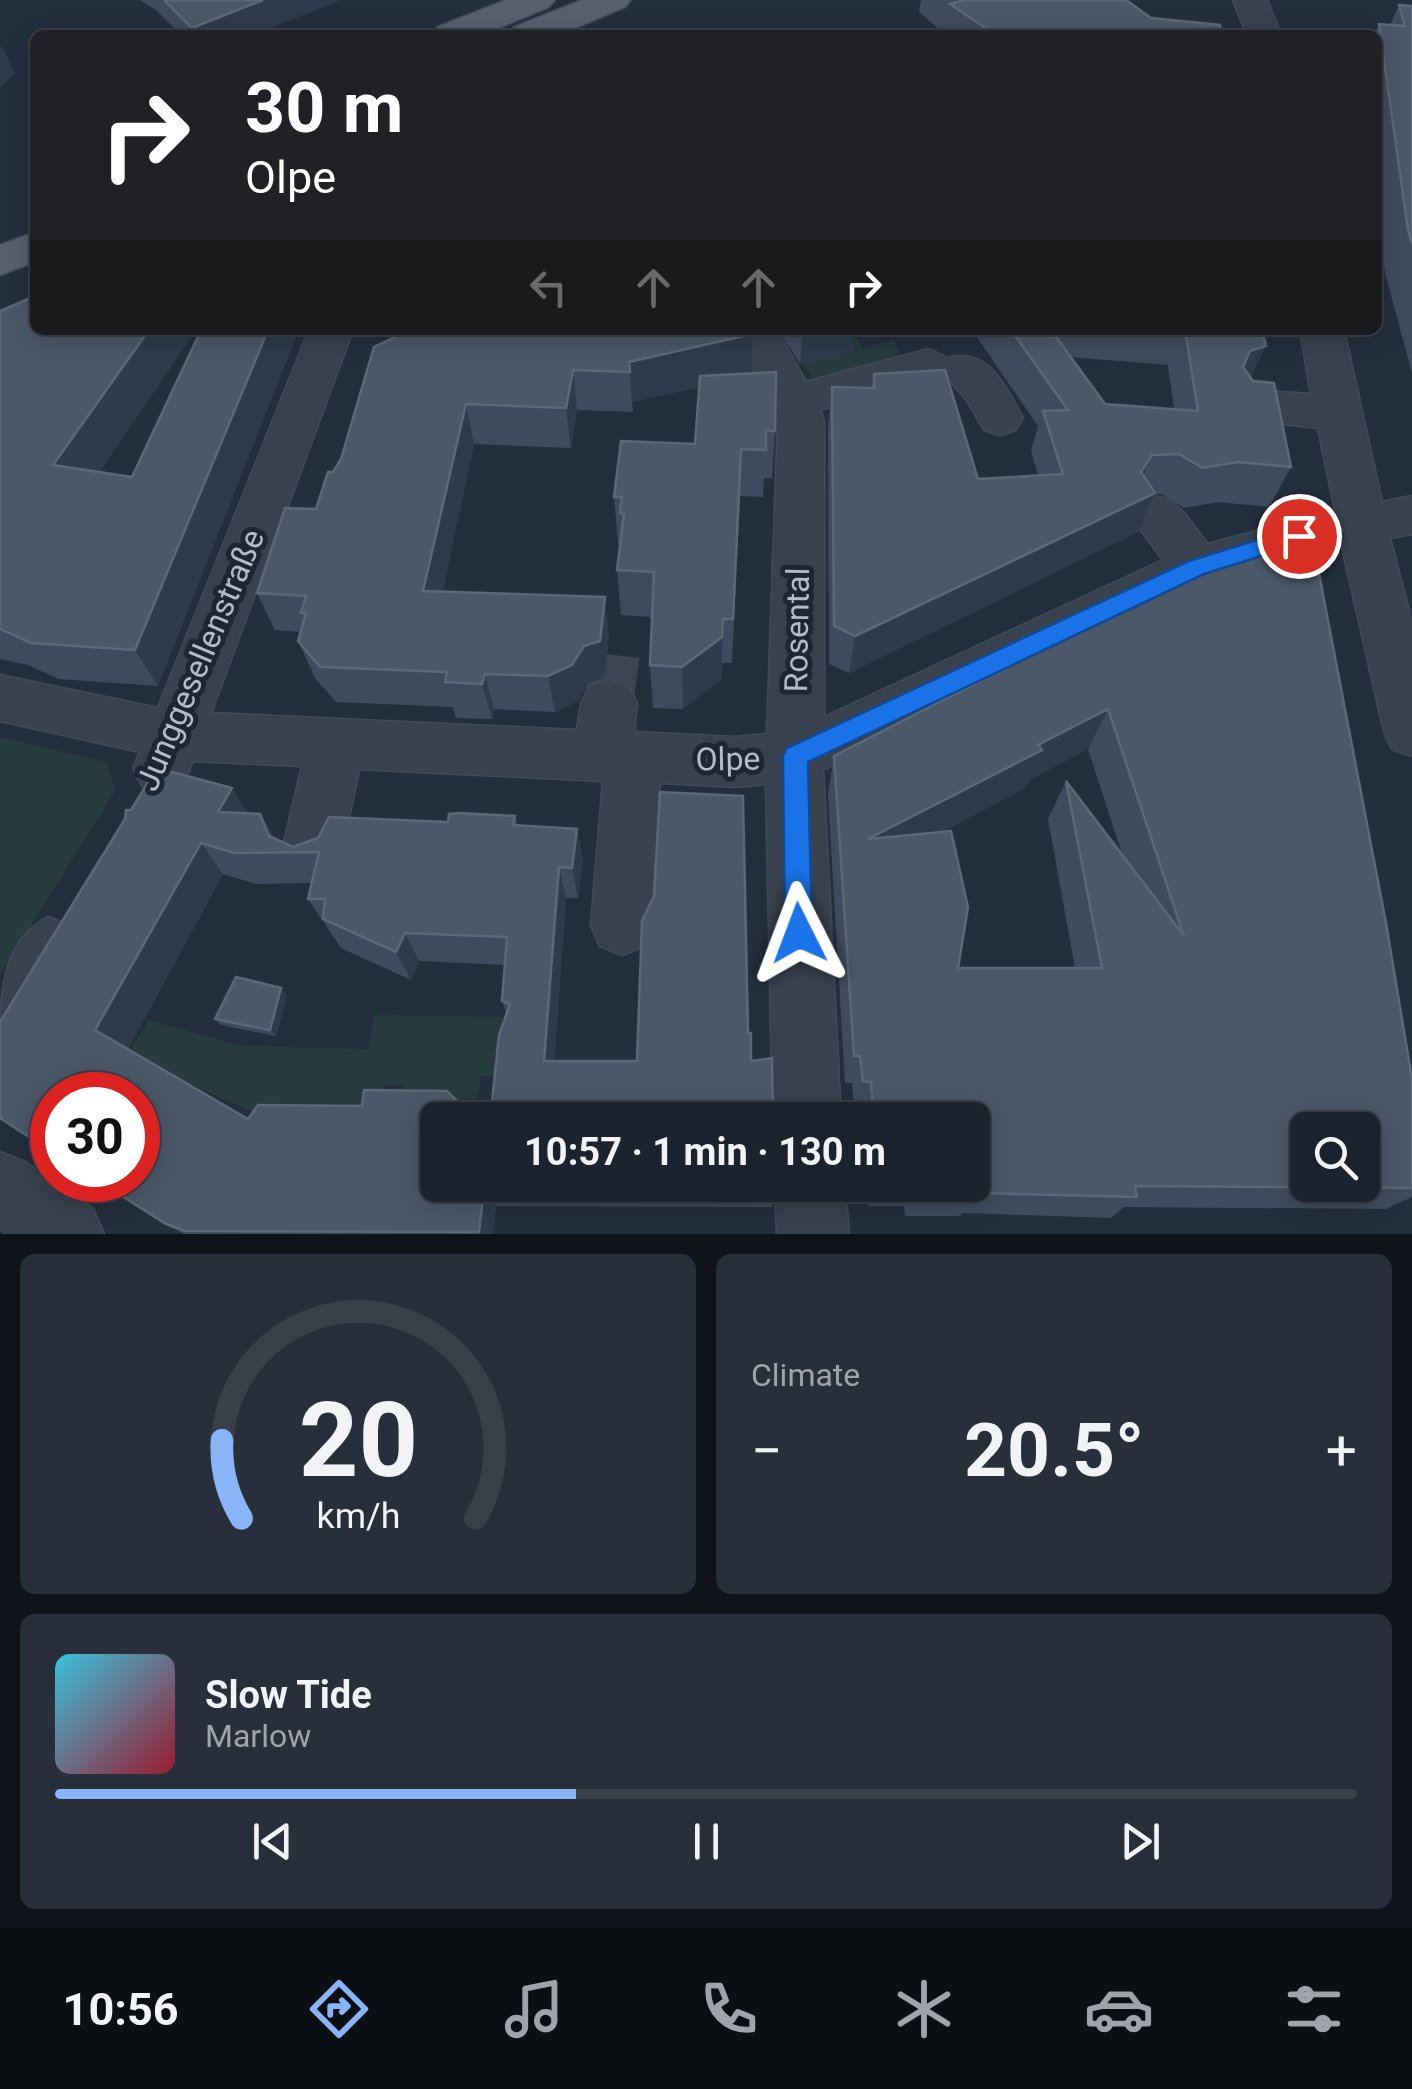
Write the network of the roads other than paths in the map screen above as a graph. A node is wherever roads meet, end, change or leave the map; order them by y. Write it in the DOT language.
graph roads {
  1 [pos="537,0"];
  2 [pos="614,0"];
  3 [pos="1250,0"];
  4 [pos="1286,0"];
  5 [pos="470,30"];
  6 [pos="539,30"];
  7 [pos="1262,30"];
  8 [pos="1291,30"];
  9 [pos="30,210"];
  10 [pos="0,223"];
  11 [pos="30,248"];
  12 [pos="0,261"];
  13 [pos="757,335"];
  14 [pos="1323,335"];
  15 [pos="338,344"];
  16 [pos="794,401"];
  17 [pos="1250,406"];
  18 [pos="1340,413"];
  19 [pos="1000,418"];
  20 [pos="1152,512"];
  21 [pos="1412,514"];
  22 [pos="1360,522"];
  23 [pos="1197,568"];
  24 [pos="0,698"];
  25 [pos="1412,732"];
  26 [pos="176,736"];
  27 [pos="615,738"];
  28 [pos="336,744"];
  29 [pos="796,756"];
  30 [pos="139,806"];
  31 [pos="313,847"];
  32 [pos="75,906"];
  33 [pos="622,926"];
  34 [pos="0,1022"];
  35 [pos="806,1102"];
  36 [pos="0,1186"];
  37 [pos="811,1202"];
  38 [pos="68,1234"];
  39 [pos="812,1234"];
  1 -- 5 [label="main road"];
  2 -- 6 [label="main road"];
  3 -- 7 [label="street"];
  4 -- 8 [label="street"];
  9 -- 10 [label="main road"];
  11 -- 12 [label="main road"];
  13 -- 16 [label="street, Rosental"];
  14 -- 18 [label="street"];
  15 -- 26 [label="street, Junggesellenstraße"];
  16 -- 19 [label="street"];
  16 -- 29 [label="street, Rosental"];
  17 -- 18 [label="street"];
  18 -- 22 [label="street"];
  20 -- 23 [label="street"];
  21 -- 22 [label="street, Olpe"];
  22 -- 23 [label="street, Olpe"];
  22 -- 25 [label="street"];
  23 -- 29 [label="street, Olpe"];
  24 -- 26 [label="street, Olpe"];
  26 -- 28 [label="street, Olpe"];
  26 -- 30 [label="street, Junggesellenstraße"];
  27 -- 28 [label="street, Olpe"];
  27 -- 29 [label="street, Olpe"];
  27 -- 33 [label="street"];
  28 -- 31 [label="street"];
  29 -- 35 [label="street, Rosental"];
  32 -- 34 [label="street"];
  36 -- 38 [label="street"];
  37 -- 39 [label="street"];
}
